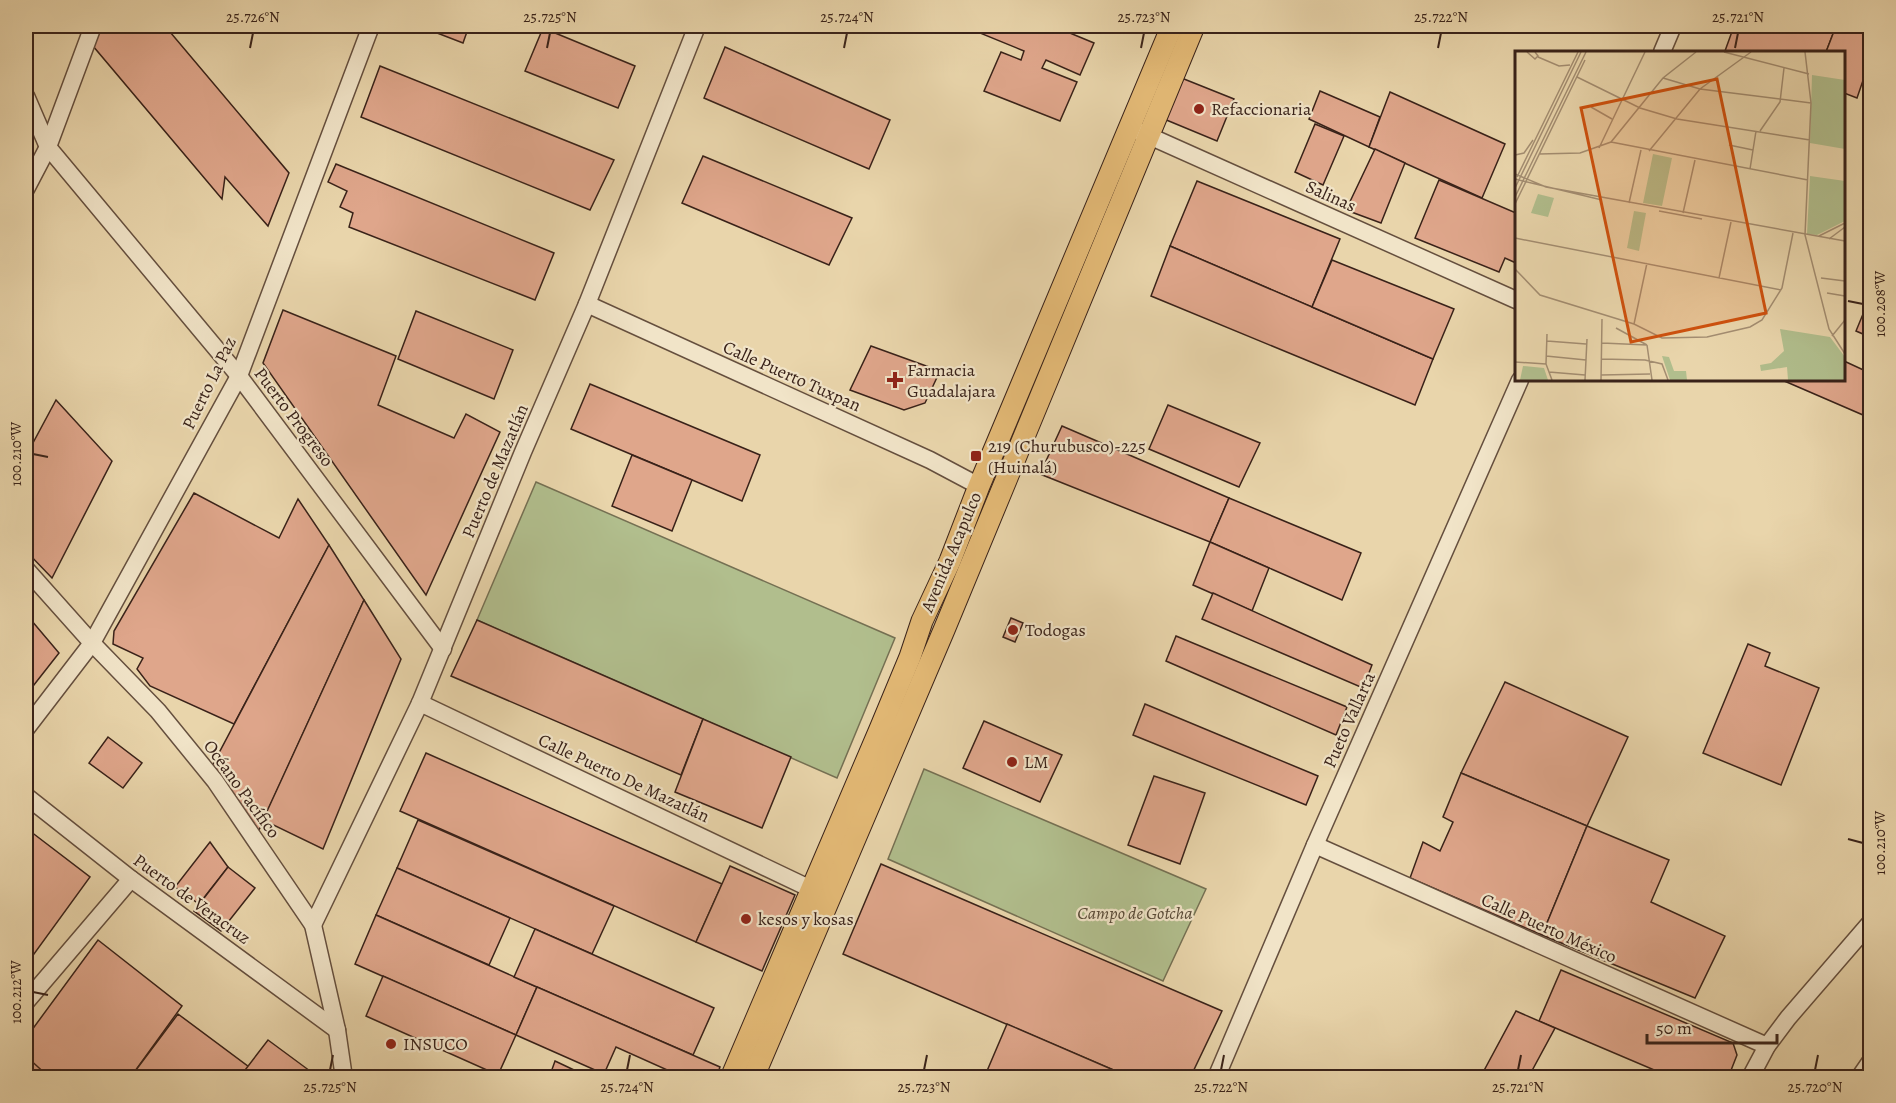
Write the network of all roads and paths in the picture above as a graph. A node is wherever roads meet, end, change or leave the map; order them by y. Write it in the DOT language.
graph roads {
  1 [pos="93,26"];
  2 [pos="371,26"];
  3 [pos="697,26"];
  4 [pos="1172,26"];
  5 [pos="1194,26"];
  6 [pos="1673,26"];
  7 [pos="1662,51"];
  8 [pos="26,96"];
  9 [pos="1138,132"];
  10 [pos="48,147"];
  11 [pos="26,189"];
  12 [pos="1515,300"];
  13 [pos="587,304"];
  14 [pos="239,376"];
  15 [pos="1520,381"];
  16 [pos="979,486"];
  17 [pos="26,569"];
  18 [pos="92,643"];
  19 [pos="443,649"];
  20 [pos="420,703"];
  21 [pos="26,729"];
  22 [pos="26,796"];
  23 [pos="1315,845"];
  24 [pos="131,879"];
  25 [pos="811,889"];
  26 [pos="1870,923"];
  27 [pos="313,925"];
  28 [pos="26,1002"];
  29 [pos="338,1030"];
  30 [pos="1767,1046"];
  31 [pos="1870,1062"];
  32 [pos="344,1077"];
  33 [pos="731,1077"];
  34 [pos="753,1077"];
  35 [pos="1216,1077"];
  36 [pos="1750,1077"];
  37 [pos="1859,1077"];
  1 -- 10 [label="street"];
  2 -- 14 [label="street, Puerto La Paz"];
  3 -- 13 [label="street, Puerto de Mazatlán"];
  4 -- 9 [label="main road, Avenida Acapulco"];
  5 -- 9 [label="main road, Avenida Acapulco"];
  6 -- 7 [label="street"];
  8 -- 10 [label="street, Puerto Progreso"];
  9 -- 12 [label="street, Salinas"];
  9 -- 16 [label="main road, Avenida Acapulco"];
  9 -- 34 [label="main road, Avenida Acapulco"];
  10 -- 11 [label="street"];
  10 -- 14 [label="street, Puerto Progreso"];
  13 -- 16 [label="street, Calle Puerto Tuxpan"];
  13 -- 19 [label="street, Puerto de Mazatlán"];
  14 -- 18 [label="street, Puerto La Paz"];
  14 -- 19 [label="street, Puerto Progreso"];
  15 -- 23 [label="street, Pueto Vallarta"];
  16 -- 25 [label="main road, Avenida Acapulco"];
  17 -- 18 [label="street, Océano Pacífico"];
  18 -- 21 [label="street, Puerto La Paz"];
  18 -- 27 [label="street, Océano Pacífico"];
  19 -- 20 [label="street, Puerto de Mazatlán"];
  20 -- 25 [label="street, Calle Puerto De Mazatlán"];
  20 -- 27 [label="street, Puerto de Mazatlán"];
  22 -- 24 [label="street, Puerto de Veracruz"];
  23 -- 30 [label="street, Calle Puerto México"];
  23 -- 35 [label="street, Pueto Vallarta"];
  24 -- 28 [label="street"];
  24 -- 29 [label="street, Puerto de Veracruz"];
  25 -- 33 [label="main road, Avenida Acapulco"];
  26 -- 30 [label="street"];
  27 -- 29 [label="street, Océano Pacífico"];
  29 -- 32 [label="street, Océano Pacífico"];
  30 -- 36 [label="street"];
  31 -- 37 [label="street"];
}
